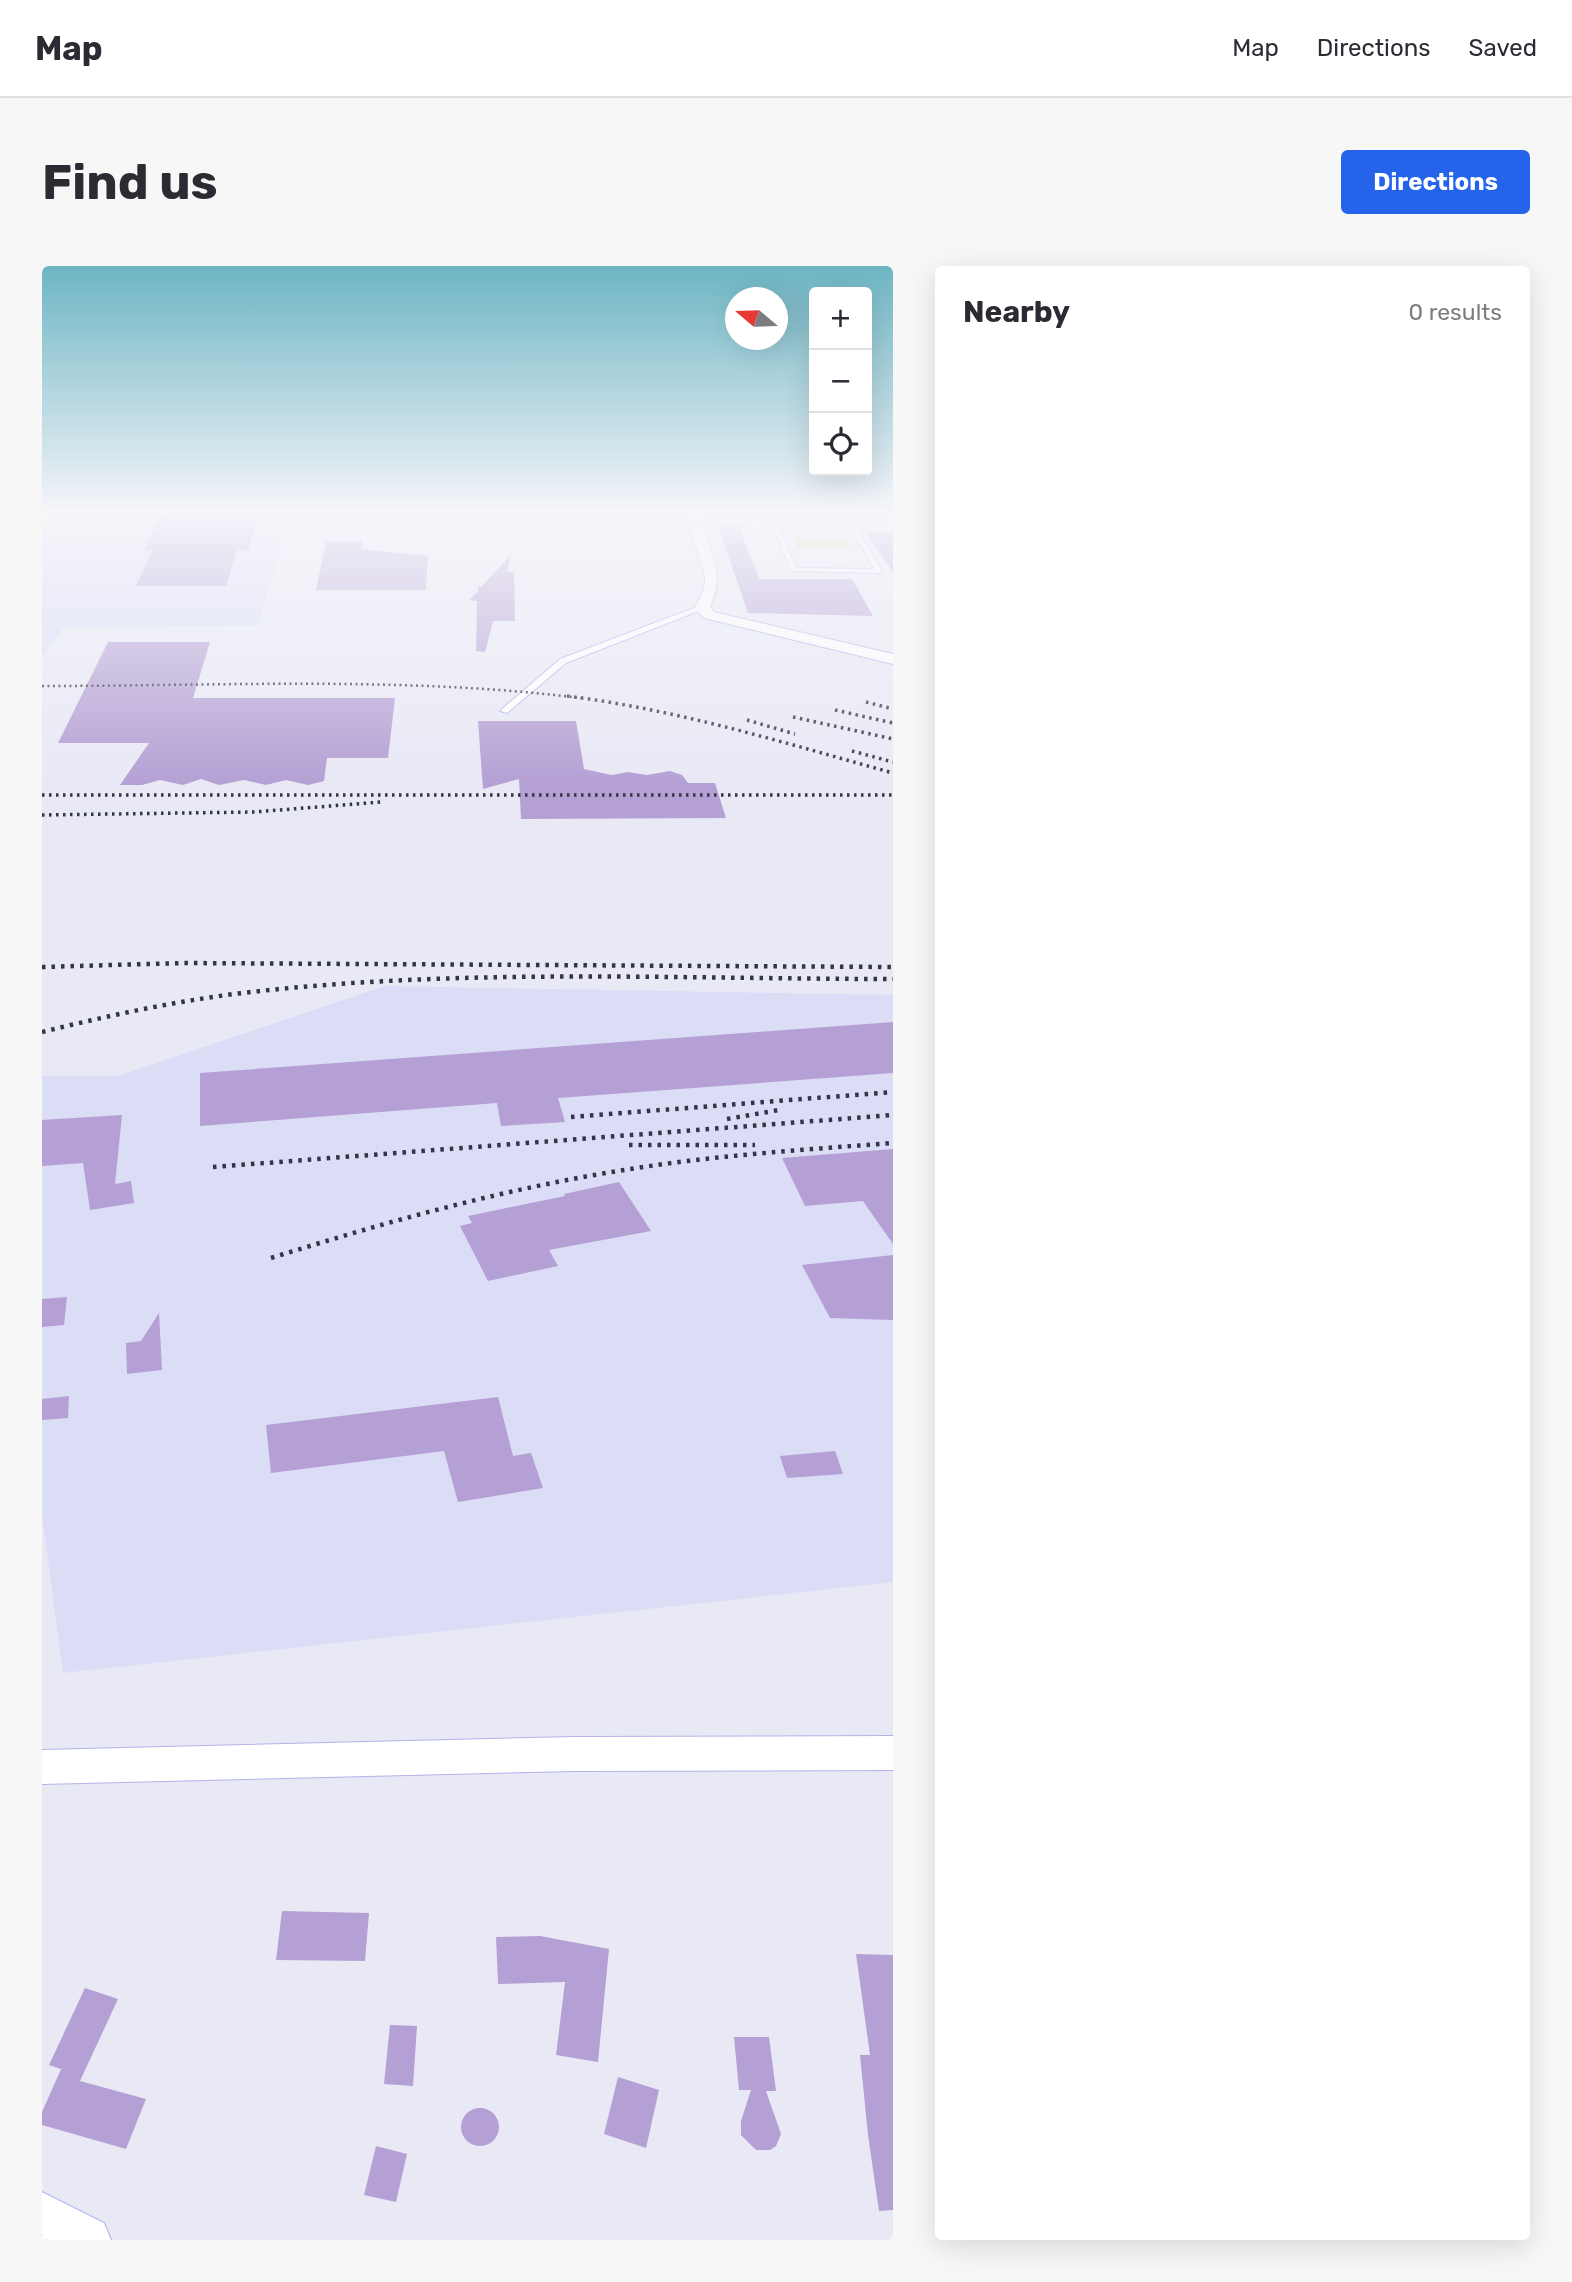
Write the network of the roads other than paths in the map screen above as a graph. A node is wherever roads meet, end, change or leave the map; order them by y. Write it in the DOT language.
graph roads {
  1 [pos="705,601"];
  2 [pos="702,608"];
  3 [pos="893,659"];
  4 [pos="504,710"];
  5 [pos="893,1753"];
  6 [pos="42,1767"];
  7 [pos="42,2216"];
  8 [pos="87,2240"];
  1 -- 2 [label="street"];
  2 -- 3 [label="street"];
  2 -- 4 [label="lane"];
  5 -- 6 [label="street"];
  7 -- 8 [label="street"];
}
